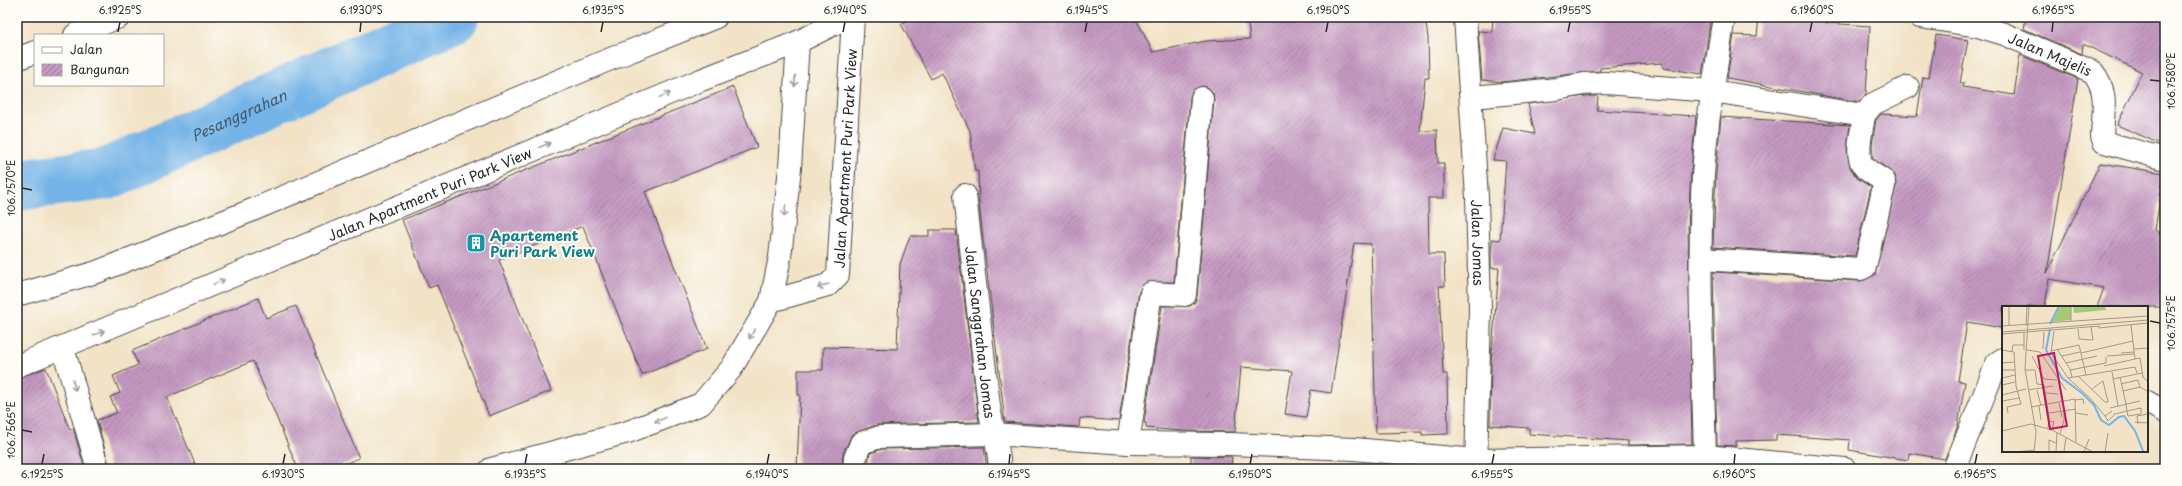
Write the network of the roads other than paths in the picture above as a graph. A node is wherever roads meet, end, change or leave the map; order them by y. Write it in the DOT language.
graph roads {
  1 [pos="119,17"];
  2 [pos="716,17"];
  3 [pos="848,17"];
  4 [pos="853,17"];
  5 [pos="1465,17"];
  6 [pos="1724,17"];
  7 [pos="1920,17"];
  8 [pos="1942,19"];
  9 [pos="77,34"];
  10 [pos="798,42"];
  11 [pos="34,52"];
  12 [pos="17,59"];
  13 [pos="1908,87"];
  14 [pos="1712,91"];
  15 [pos="1472,97"];
  16 [pos="1202,98"];
  17 [pos="1864,115"];
  18 [pos="2165,159"];
  19 [pos="965,195"];
  20 [pos="1701,259"];
  21 [pos="17,295"];
  22 [pos="771,301"];
  23 [pos="63,348"];
  24 [pos="2002,359"];
  25 [pos="17,366"];
  26 [pos="2148,403"];
  27 [pos="2165,412"];
  28 [pos="993,434"];
  29 [pos="1128,443"];
  30 [pos="1705,456"];
  31 [pos="1476,464"];
  32 [pos="98,469"];
  33 [pos="491,469"];
  34 [pos="854,469"];
  35 [pos="1000,469"];
  36 [pos="1845,469"];
  37 [pos="1954,469"];
  1 -- 9 [label="street"];
  2 -- 21 [label="street"];
  3 -- 10 [label="street, Jalan Apartment Puri Park View"];
  4 -- 22 [label="street, Jalan Apartment Puri Park View, one-way"];
  5 -- 15 [label="street, Jalan Jomas"];
  6 -- 14 [label="street"];
  7 -- 8 [label="street, Jalan Majelis"];
  8 -- 18 [label="street, Jalan Majelis"];
  10 -- 22 [label="street, one-way"];
  23 -- 10 [label="street, Jalan Apartment Puri Park View, one-way"];
  11 -- 12 [label="street"];
  13 -- 17 [label="street"];
  14 -- 15 [label="street"];
  14 -- 17 [label="street"];
  14 -- 20 [label="street"];
  15 -- 31 [label="street, Jalan Jomas"];
  16 -- 29 [label="street"];
  17 -- 20 [label="street"];
  19 -- 28 [label="street, Jalan Sanggrahan Jomas"];
  20 -- 30 [label="street"];
  22 -- 33 [label="street, one-way"];
  23 -- 25 [label="street, Jalan Apartment Puri Park View"];
  23 -- 32 [label="street, one-way"];
  24 -- 37 [label="street"];
  26 -- 27 [label="street"];
  28 -- 29 [label="street"];
  28 -- 34 [label="street"];
  28 -- 35 [label="street, Jalan Sanggrahan Jomas"];
  29 -- 31 [label="street"];
  30 -- 31 [label="street"];
  30 -- 36 [label="street"];
}
